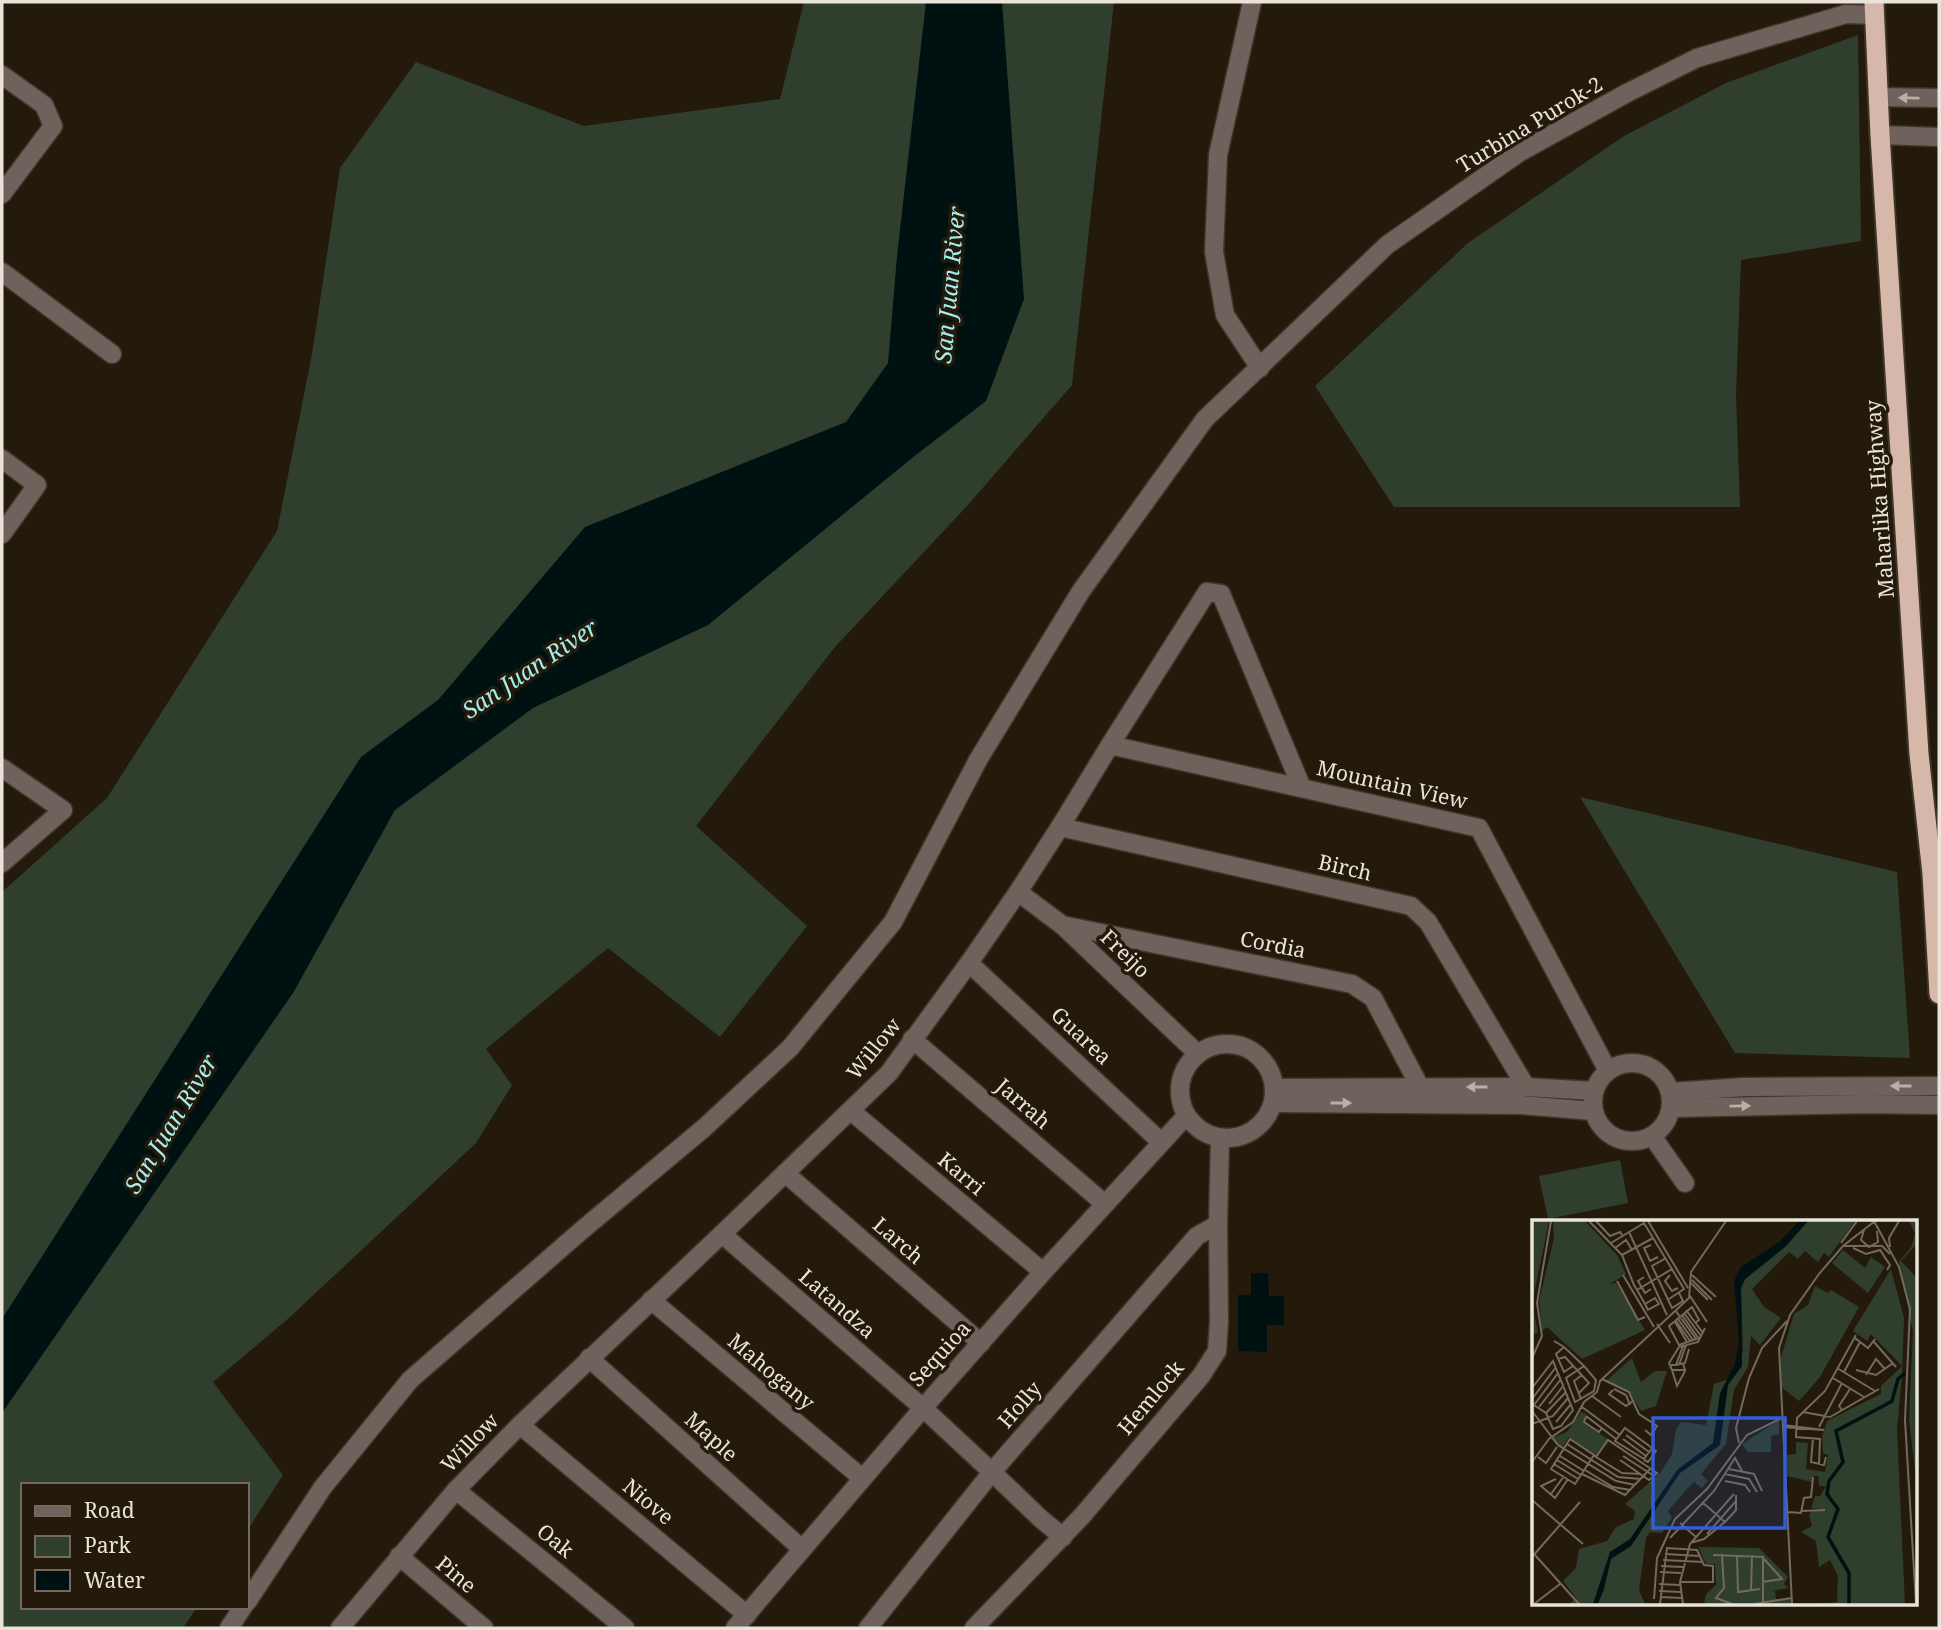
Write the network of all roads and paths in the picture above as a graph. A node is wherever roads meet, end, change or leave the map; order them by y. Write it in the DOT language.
graph roads {
  1 [pos="1252,2"];
  2 [pos="1874,8"];
  3 [pos="2,75"];
  4 [pos="1878,97"];
  5 [pos="1939,99"];
  6 [pos="1880,135"];
  7 [pos="1939,137"];
  8 [pos="2,194"];
  9 [pos="2,272"];
  10 [pos="112,354"];
  11 [pos="1260,368"];
  12 [pos="2,459"];
  13 [pos="2,534"];
  14 [pos="1110,745"];
  15 [pos="2,768"];
  16 [pos="1302,788"];
  17 [pos="1060,827"];
  18 [pos="3,860"];
  19 [pos="1017,892"];
  20 [pos="1062,925"];
  21 [pos="969,963"];
  22 [pos="1939,994"];
  23 [pos="912,1039"];
  24 [pos="1198,1054"];
  25 [pos="1608,1071"];
  26 [pos="1939,1086"];
  27 [pos="1420,1087"];
  28 [pos="1526,1087"];
  29 [pos="1594,1091"];
  30 [pos="1273,1095"];
  31 [pos="1671,1100"];
  32 [pos="1939,1105"];
  33 [pos="850,1111"];
  34 [pos="1594,1111"];
  35 [pos="1186,1116"];
  36 [pos="1652,1136"];
  37 [pos="1220,1138"];
  38 [pos="1161,1142"];
  39 [pos="785,1173"];
  40 [pos="1685,1183"];
  41 [pos="1105,1204"];
  42 [pos="1218,1224"];
  43 [pos="722,1234"];
  44 [pos="1043,1272"];
  45 [pos="651,1300"];
  46 [pos="981,1343"];
  47 [pos="589,1358"];
  48 [pos="923,1408"];
  49 [pos="520,1424"];
  50 [pos="992,1472"];
  51 [pos="862,1478"];
  52 [pos="456,1490"];
  53 [pos="1063,1537"];
  54 [pos="802,1549"];
  55 [pos="399,1556"];
  56 [pos="248,1600"];
  57 [pos="242,1609"];
  58 [pos="741,1621"];
  59 [pos="229,1628"];
  60 [pos="340,1628"];
  61 [pos="484,1628"];
  62 [pos="625,1628"];
  63 [pos="868,1628"];
  64 [pos="974,1628"];
  1 -- 11 [label="street"];
  2 -- 4 [label="highway, Maharlika Highway"];
  2 -- 11 [label="street, Turbina Purok-2"];
  3 -- 8 [label="street"];
  5 -- 4 [label="street, one-way"];
  4 -- 6 [label="highway, Maharlika Highway"];
  6 -- 7 [label="street"];
  6 -- 22 [label="highway, Maharlika Highway"];
  9 -- 10 [label="street"];
  11 -- 56 [label="street, Turbina Purok-2"];
  12 -- 13 [label="street"];
  14 -- 16 [label="street, Mountain View"];
  14 -- 16 [label="street, Willow"];
  14 -- 17 [label="street, Willow"];
  15 -- 18 [label="street"];
  16 -- 25 [label="street, Mountain View"];
  17 -- 19 [label="street, Willow"];
  17 -- 28 [label="street, Birch"];
  19 -- 20 [label="street, Freijo"];
  19 -- 21 [label="street, Willow"];
  20 -- 24 [label="street, Freijo"];
  20 -- 27 [label="street, Cordia"];
  21 -- 23 [label="street, Willow"];
  21 -- 38 [label="street, Guarea"];
  23 -- 33 [label="street, Willow"];
  23 -- 41 [label="street, Jarrah"];
  24 -- 30 [label="street"];
  24 -- 35 [label="street"];
  25 -- 29 [label="street"];
  25 -- 31 [label="street"];
  26 -- 31 [label="street, one-way"];
  28 -- 27 [label="street, one-way"];
  27 -- 30 [label="street"];
  28 -- 29 [label="street"];
  29 -- 34 [label="street"];
  30 -- 34 [label="street, one-way"];
  30 -- 37 [label="street"];
  31 -- 32 [label="street, one-way"];
  31 -- 36 [label="street"];
  33 -- 39 [label="street, Willow"];
  33 -- 44 [label="street, Karri"];
  34 -- 36 [label="street"];
  35 -- 37 [label="street"];
  35 -- 38 [label="street, Sequioa"];
  36 -- 40 [label="street"];
  37 -- 42 [label="street, Hemlock"];
  38 -- 41 [label="street, Sequioa"];
  39 -- 43 [label="street, Willow"];
  39 -- 46 [label="street, Larch"];
  41 -- 44 [label="street, Sequioa"];
  42 -- 50 [label="street, Holly"];
  42 -- 53 [label="street, Hemlock"];
  43 -- 45 [label="street, Willow"];
  43 -- 48 [label="street, Latandza"];
  44 -- 46 [label="street, Sequioa"];
  45 -- 47 [label="street, Willow"];
  45 -- 51 [label="street, Mahogany"];
  46 -- 48 [label="street, Sequioa"];
  47 -- 49 [label="street, Willow"];
  47 -- 54 [label="street, Maple"];
  48 -- 50 [label="street, Latandza"];
  48 -- 51 [label="street, Sequioa"];
  49 -- 52 [label="street, Willow"];
  49 -- 58 [label="street, Niove"];
  50 -- 53 [label="street, Latandza"];
  50 -- 63 [label="street, Holly"];
  51 -- 54 [label="street, Sequioa"];
  52 -- 55 [label="street, Willow"];
  52 -- 62 [label="street, Oak"];
  53 -- 64 [label="street, Hemlock"];
  54 -- 58 [label="street, Sequioa"];
  55 -- 60 [label="street, Willow"];
  55 -- 61 [label="street, Pine"];
  57 -- 59 [label="street"];
}
